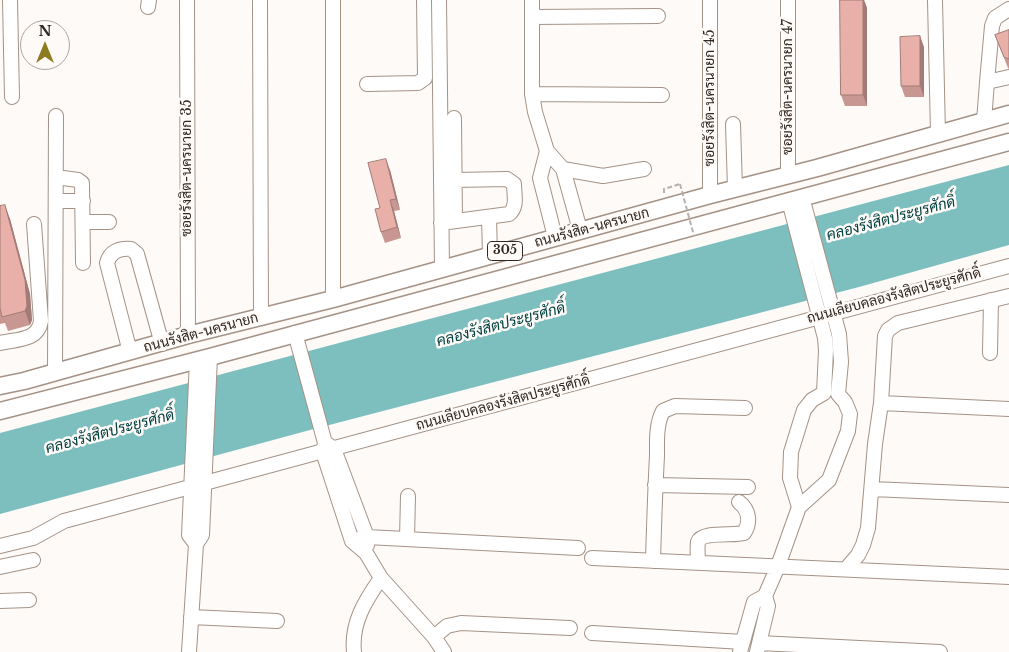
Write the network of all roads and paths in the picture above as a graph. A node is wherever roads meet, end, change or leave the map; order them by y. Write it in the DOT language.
graph roads {
  1 [pos="10,0"];
  2 [pos="187,0"];
  3 [pos="260,0"];
  4 [pos="333,0"];
  5 [pos="424,0"];
  6 [pos="439,0"];
  7 [pos="532,0"];
  8 [pos="710,0"];
  9 [pos="788,0"];
  10 [pos="939,1"];
  11 [pos="1009,9"];
  12 [pos="658,16"];
  13 [pos="532,17"];
  14 [pos="5,67"];
  15 [pos="1009,77"];
  16 [pos="987,82"];
  17 [pos="368,84"];
  18 [pos="532,94"];
  19 [pos="662,95"];
  20 [pos="12,97"];
  21 [pos="1009,114"];
  22 [pos="56,116"];
  23 [pos="454,118"];
  24 [pos="984,121"];
  25 [pos="733,124"];
  26 [pos="938,134"];
  27 [pos="1009,142"];
  28 [pos="547,151"];
  29 [pos="563,169"];
  30 [pos="644,169"];
  31 [pos="788,175"];
  32 [pos="56,177"];
  33 [pos="454,180"];
  34 [pos="680,184"];
  35 [pos="735,189"];
  36 [pos="710,195"];
  37 [pos="56,201"];
  38 [pos="83,201"];
  39 [pos="797,205"];
  40 [pos="489,217"];
  41 [pos="84,222"];
  42 [pos="109,222"];
  43 [pos="448,222"];
  44 [pos="34,224"];
  45 [pos="580,230"];
  46 [pos="694,236"];
  47 [pos="555,237"];
  48 [pos="490,255"];
  49 [pos="83,264"];
  50 [pos="1009,266"];
  51 [pos="442,268"];
  52 [pos="1009,296"];
  53 [pos="333,298"];
  54 [pos="991,300"];
  55 [pos="826,314"];
  56 [pos="261,317"];
  57 [pos="188,335"];
  58 [pos="298,340"];
  59 [pos="0,343"];
  60 [pos="162,344"];
  61 [pos="130,352"];
  62 [pos="990,352"];
  63 [pos="203,365"];
  64 [pos="55,373"];
  65 [pos="0,386"];
  66 [pos="824,393"];
  67 [pos="838,394"];
  68 [pos="881,403"];
  69 [pos="745,408"];
  70 [pos="1009,409"];
  71 [pos="0,411"];
  72 [pos="326,444"];
  73 [pos="198,485"];
  74 [pos="655,485"];
  75 [pos="748,487"];
  76 [pos="872,489"];
  77 [pos="1009,495"];
  78 [pos="408,496"];
  79 [pos="739,502"];
  80 [pos="799,507"];
  81 [pos="367,537"];
  82 [pos="406,539"];
  83 [pos="352,542"];
  84 [pos="0,546"];
  85 [pos="578,548"];
  86 [pos="366,553"];
  87 [pos="592,558"];
  88 [pos="33,560"];
  89 [pos="654,561"];
  90 [pos="698,563"];
  91 [pos="778,566"];
  92 [pos="0,567"];
  93 [pos="846,569"];
  94 [pos="1009,577"];
  95 [pos="380,578"];
  96 [pos="765,596"];
  97 [pos="29,600"];
  98 [pos="0,601"];
  99 [pos="191,617"];
  100 [pos="277,621"];
  101 [pos="570,628"];
  102 [pos="592,633"];
  103 [pos="434,637"];
  104 [pos="742,647"];
  105 [pos="758,647"];
  106 [pos="189,652"];
  107 [pos="354,652"];
  108 [pos="444,652"];
  109 [pos="940,652"];
  1 -- 14 [label="street"];
  2 -- 57 [label="street, ซอยรังสิต-นครนายก 35"];
  3 -- 56 [label="street"];
  4 -- 53 [label="street"];
  5 -- 17 [label="street"];
  6 -- 43 [label="street"];
  7 -- 13 [label="street"];
  8 -- 36 [label="street, ซอยรังสิต-นครนายก 45"];
  9 -- 31 [label="street, ซอยรังสิต-นครนายก 47"];
  10 -- 26 [label="street"];
  11 -- 16 [label="street"];
  12 -- 13 [label="street"];
  13 -- 18 [label="street"];
  14 -- 20 [label="street"];
  15 -- 16 [label="street"];
  16 -- 24 [label="street"];
  18 -- 19 [label="street"];
  18 -- 28 [label="street"];
  21 -- 24 [label="main road, ถนนรังสิต-นครนายก / 305"];
  22 -- 32 [label="street"];
  23 -- 33 [label="street"];
  24 -- 26 [label="main road, ถนนรังสิต-นครนายก / 305"];
  25 -- 35 [label="street"];
  26 -- 31 [label="main road, ถนนรังสิต-นครนายก / 305"];
  27 -- 39 [label="main road, ถนนรังสิต-นครนายก / 305"];
  28 -- 29 [label="street"];
  28 -- 47 [label="street"];
  29 -- 30 [label="street"];
  29 -- 45 [label="street"];
  31 -- 35 [label="main road, ถนนรังสิต-นครนายก / 305"];
  32 -- 37 [label="street"];
  32 -- 38 [label="street"];
  33 -- 40 [label="street"];
  33 -- 43 [label="street"];
  34 -- 46 [label="path, bridge"];
  35 -- 36 [label="main road, ถนนรังสิต-นครนายก / 305"];
  36 -- 45 [label="main road, ถนนรังสิต-นครนายก / 305"];
  37 -- 38 [label="street"];
  37 -- 64 [label="street"];
  38 -- 41 [label="street"];
  39 -- 55 [label="street"];
  39 -- 58 [label="main road, ถนนรังสิต-นครนายก / 305"];
  40 -- 43 [label="street"];
  40 -- 48 [label="street"];
  41 -- 42 [label="street"];
  41 -- 49 [label="street"];
  43 -- 51 [label="street"];
  44 -- 59 [label="street"];
  45 -- 47 [label="main road, ถนนรังสิต-นครนายก / 305"];
  47 -- 48 [label="main road, ถนนรังสิต-นครนายก / 305"];
  48 -- 51 [label="main road, ถนนรังสิต-นครนายก / 305"];
  50 -- 55 [label="street, ถนนเลียบคลองรังสิตประยูรศักดิ์"];
  51 -- 53 [label="main road, ถนนรังสิต-นครนายก / 305"];
  52 -- 54 [label="street"];
  53 -- 56 [label="main road, ถนนรังสิต-นครนายก / 305"];
  54 -- 62 [label="street"];
  54 -- 68 [label="street"];
  55 -- 66 [label="street"];
  55 -- 67 [label="street"];
  55 -- 72 [label="street, ถนนเลียบคลองรังสิตประยูรศักดิ์"];
  56 -- 57 [label="main road, ถนนรังสิต-นครนายก / 305"];
  57 -- 60 [label="main road, ถนนรังสิต-นครนายก / 305"];
  58 -- 63 [label="main road, ถนนรังสิต-นครนายก / 305"];
  58 -- 72 [label="street"];
  60 -- 61 [label="main road, ถนนรังสิต-นครนายก / 305"];
  60 -- 61 [label="street"];
  61 -- 64 [label="main road, ถนนรังสิต-นครนายก / 305"];
  63 -- 71 [label="main road, ถนนรังสิต-นครนายก / 305"];
  63 -- 73 [label="street"];
  64 -- 65 [label="main road, ถนนรังสิต-นครนายก / 305"];
  66 -- 67 [label="street"];
  66 -- 80 [label="street"];
  67 -- 80 [label="street"];
  68 -- 70 [label="street"];
  68 -- 76 [label="street"];
  69 -- 74 [label="street"];
  72 -- 73 [label="street, ถนนเลียบคลองรังสิตประยูรศักดิ์"];
  72 -- 81 [label="street"];
  72 -- 83 [label="street"];
  73 -- 84 [label="street, ถนนเลียบคลองรังสิตประยูรศักดิ์"];
  73 -- 99 [label="street"];
  74 -- 75 [label="street"];
  74 -- 89 [label="street"];
  76 -- 77 [label="street"];
  76 -- 93 [label="street"];
  78 -- 82 [label="street"];
  79 -- 90 [label="street"];
  80 -- 91 [label="street"];
  81 -- 82 [label="street"];
  81 -- 83 [label="street"];
  81 -- 86 [label="street"];
  82 -- 85 [label="street"];
  83 -- 86 [label="street"];
  86 -- 95 [label="street"];
  87 -- 89 [label="street"];
  88 -- 92 [label="street"];
  89 -- 90 [label="street"];
  90 -- 91 [label="street"];
  91 -- 93 [label="street"];
  91 -- 96 [label="street"];
  93 -- 94 [label="street"];
  95 -- 103 [label="street"];
  95 -- 107 [label="street"];
  96 -- 104 [label="street"];
  96 -- 105 [label="street"];
  97 -- 98 [label="street"];
  99 -- 100 [label="street"];
  99 -- 106 [label="street"];
  101 -- 103 [label="street"];
  102 -- 104 [label="street"];
  103 -- 108 [label="street"];
  105 -- 109 [label="street"];
}
